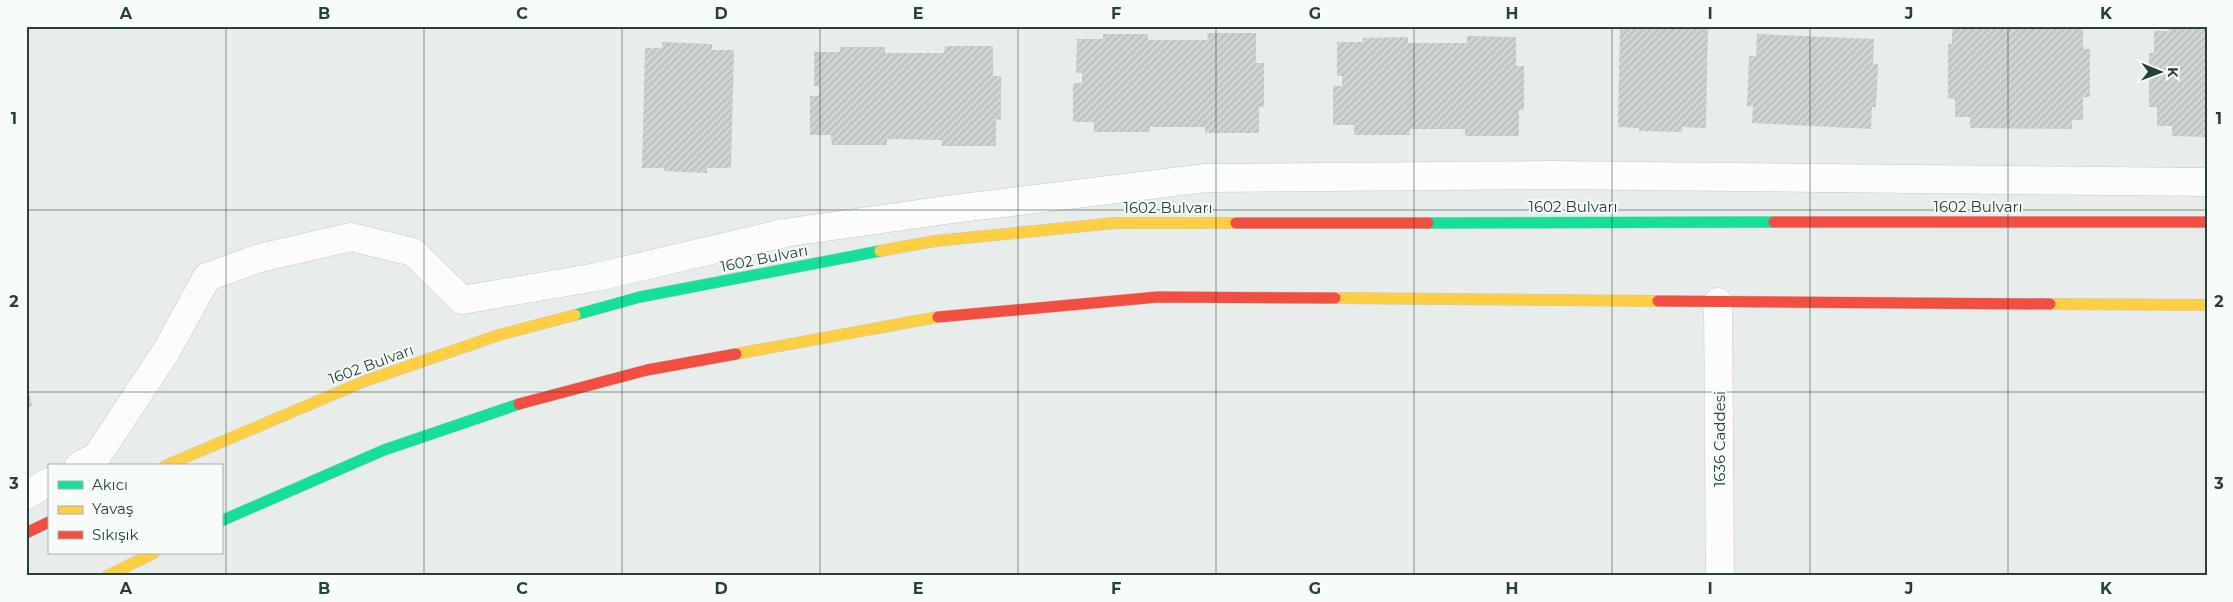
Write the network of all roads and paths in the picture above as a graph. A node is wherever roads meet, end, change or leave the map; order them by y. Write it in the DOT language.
graph roads {
  1 [pos="2207,182"];
  2 [pos="2207,222"];
  3 [pos="1718,302"];
  4 [pos="2207,305"];
  5 [pos="83,464"];
  6 [pos="170,464"];
  7 [pos="48,483"];
  8 [pos="26,495"];
  9 [pos="222,521"];
  10 [pos="48,522"];
  11 [pos="26,533"];
  12 [pos="152,554"];
  13 [pos="107,576"];
  14 [pos="1720,576"];
  1 -- 5 [label="street"];
  2 -- 6 [label="street, 1602 Bulvarı"];
  3 -- 4 [label="street"];
  3 -- 9 [label="street"];
  3 -- 14 [label="street, 1636 Caddesi"];
  7 -- 8 [label="street"];
  10 -- 11 [label="street"];
  12 -- 13 [label="street"];
}
